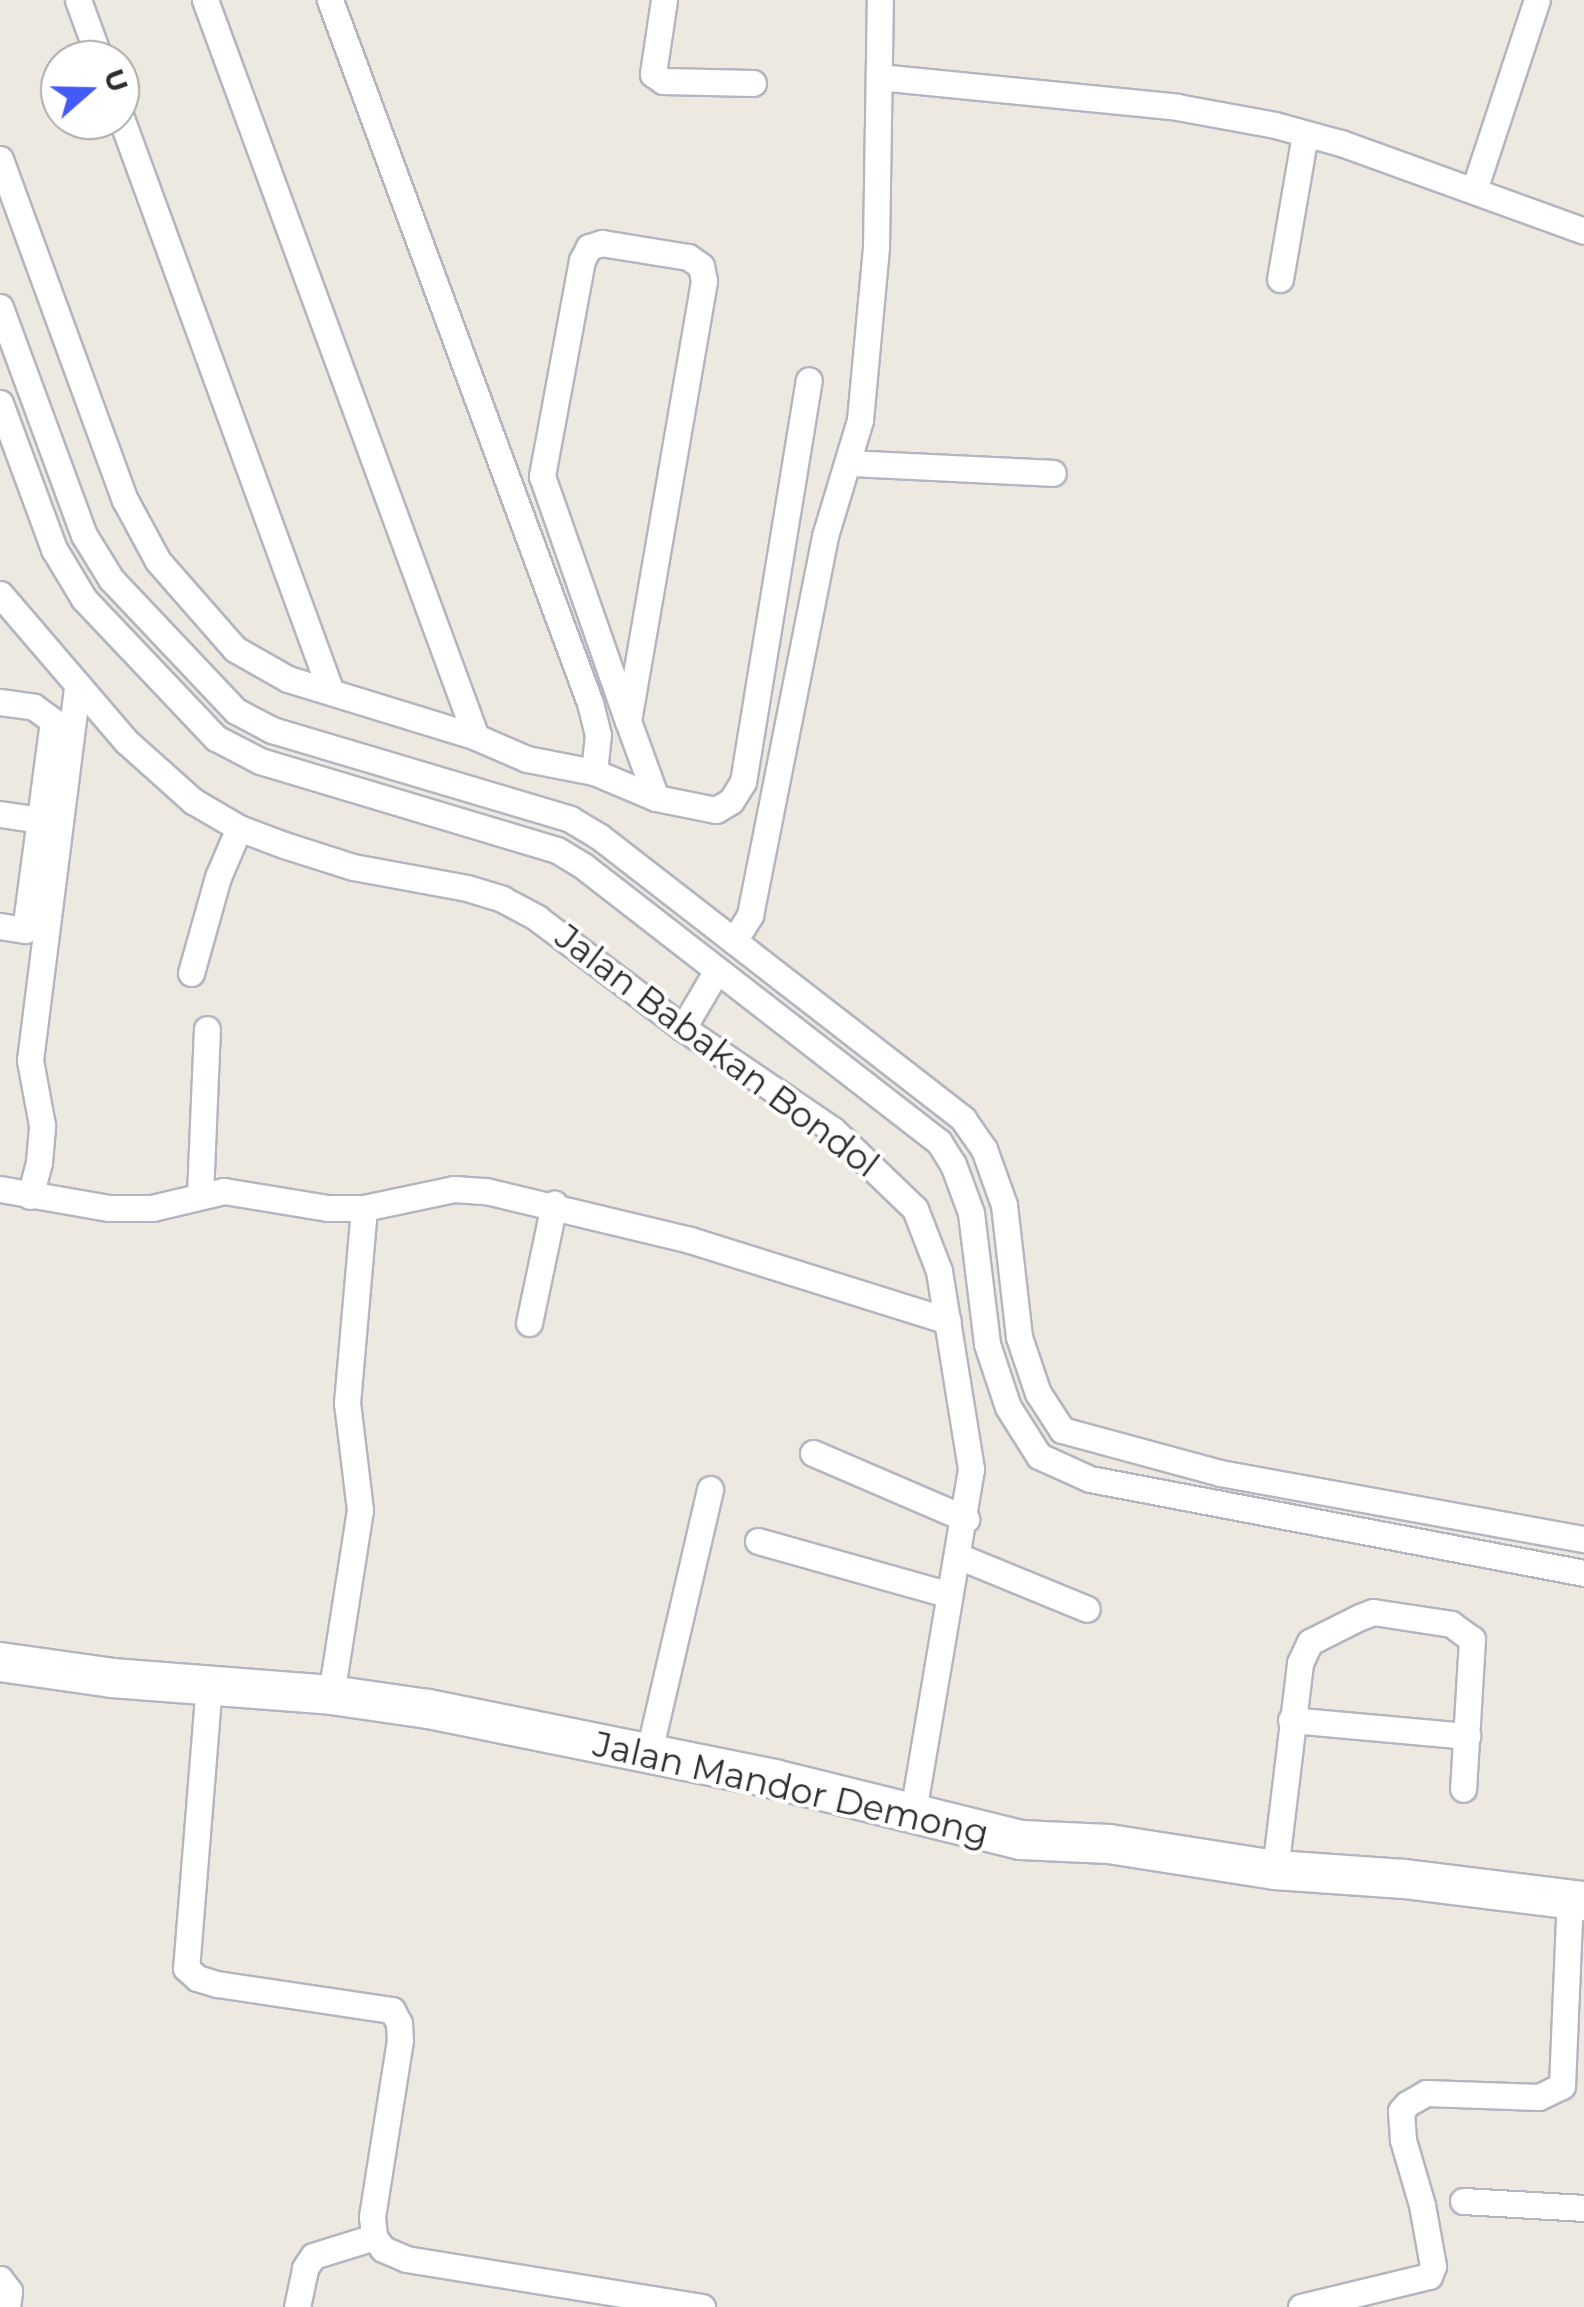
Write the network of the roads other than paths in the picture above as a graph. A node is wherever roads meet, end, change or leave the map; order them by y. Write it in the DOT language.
graph roads {
  1 [pos="78,0"];
  2 [pos="205,0"];
  3 [pos="330,0"];
  4 [pos="664,0"];
  5 [pos="880,0"];
  6 [pos="1537,0"];
  7 [pos="93,40"];
  8 [pos="879,77"];
  9 [pos="754,83"];
  10 [pos="1305,134"];
  11 [pos="129,140"];
  12 [pos="0,158"];
  13 [pos="1474,190"];
  14 [pos="1584,231"];
  15 [pos="1280,279"];
  16 [pos="0,308"];
  17 [pos="809,380"];
  18 [pos="0,403"];
  19 [pos="40,416"];
  20 [pos="9,428"];
  21 [pos="849,464"];
  22 [pos="1052,472"];
  23 [pos="542,476"];
  24 [pos="510,487"];
  25 [pos="0,594"];
  26 [pos="77,687"];
  27 [pos="331,692"];
  28 [pos="0,702"];
  29 [pos="628,721"];
  30 [pos="293,736"];
  31 [pos="476,737"];
  32 [pos="284,768"];
  33 [pos="594,772"];
  34 [pos="656,798"];
  35 [pos="0,814"];
  36 [pos="40,820"];
  37 [pos="239,828"];
  38 [pos="0,926"];
  39 [pos="734,941"];
  40 [pos="718,970"];
  41 [pos="192,973"];
  42 [pos="682,1028"];
  43 [pos="207,1029"];
  44 [pos="0,1189"];
  45 [pos="200,1195"];
  46 [pos="30,1196"];
  47 [pos="554,1204"];
  48 [pos="364,1208"];
  49 [pos="948,1320"];
  50 [pos="529,1323"];
  51 [pos="813,1452"];
  52 [pos="1220,1473"];
  53 [pos="710,1489"];
  54 [pos="1213,1502"];
  55 [pos="966,1519"];
  56 [pos="1584,1538"];
  57 [pos="758,1541"];
  58 [pos="958,1556"];
  59 [pos="1584,1572"];
  60 [pos="947,1594"];
  61 [pos="1086,1609"];
  62 [pos="0,1662"];
  63 [pos="209,1684"];
  64 [pos="331,1695"];
  65 [pos="1291,1720"];
  66 [pos="1467,1736"];
  67 [pos="648,1756"];
  68 [pos="1463,1789"];
  69 [pos="912,1816"];
  70 [pos="1275,1870"];
  71 [pos="1577,1900"];
  72 [pos="1463,2201"];
  73 [pos="1584,2208"];
  74 [pos="374,2237"];
  75 [pos="0,2279"];
  76 [pos="7,2307"];
  77 [pos="296,2307"];
  78 [pos="702,2307"];
  79 [pos="1301,2307"];
  1 -- 7 [label="street"];
  2 -- 31 [label="street"];
  3 -- 24 [label="street"];
  4 -- 9 [label="street"];
  5 -- 8 [label="street"];
  6 -- 13 [label="street"];
  8 -- 10 [label="street"];
  8 -- 21 [label="street"];
  10 -- 13 [label="street"];
  10 -- 15 [label="street"];
  11 -- 27 [label="street"];
  12 -- 27 [label="street"];
  13 -- 14 [label="street"];
  16 -- 19 [label="street"];
  17 -- 34 [label="street"];
  18 -- 20 [label="street"];
  19 -- 20 [label="street"];
  19 -- 30 [label="street"];
  20 -- 32 [label="street"];
  21 -- 22 [label="street"];
  21 -- 39 [label="street"];
  23 -- 24 [label="street"];
  23 -- 29 [label="street"];
  23 -- 29 [label="street"];
  24 -- 33 [label="street"];
  25 -- 26 [label="street, Jalan Babakan Bondol"];
  26 -- 37 [label="street, Jalan Babakan Bondol"];
  26 -- 46 [label="street"];
  27 -- 31 [label="street"];
  28 -- 36 [label="street"];
  29 -- 34 [label="street"];
  30 -- 32 [label="street"];
  30 -- 39 [label="street"];
  31 -- 33 [label="street"];
  32 -- 40 [label="street"];
  33 -- 34 [label="street"];
  35 -- 36 [label="street"];
  36 -- 38 [label="street"];
  37 -- 41 [label="street"];
  37 -- 42 [label="street, Jalan Babakan Bondol"];
  39 -- 52 [label="street"];
  40 -- 42 [label="street"];
  40 -- 54 [label="street"];
  42 -- 49 [label="street, Jalan Babakan Bondol"];
  43 -- 45 [label="street"];
  44 -- 46 [label="street"];
  45 -- 46 [label="street"];
  45 -- 48 [label="street"];
  47 -- 48 [label="street"];
  47 -- 49 [label="street"];
  47 -- 50 [label="street"];
  48 -- 64 [label="street"];
  49 -- 55 [label="street, Jalan Babakan Bondol"];
  51 -- 55 [label="street"];
  52 -- 54 [label="street"];
  52 -- 56 [label="street"];
  53 -- 67 [label="street"];
  54 -- 59 [label="street"];
  55 -- 58 [label="street, Jalan Babakan Bondol"];
  57 -- 60 [label="street"];
  58 -- 60 [label="street, Jalan Babakan Bondol"];
  58 -- 61 [label="street"];
  60 -- 69 [label="street, Jalan Babakan Bondol"];
  62 -- 63 [label="main road, Jalan Mandor Demong"];
  63 -- 64 [label="main road, Jalan Mandor Demong"];
  63 -- 74 [label="street"];
  64 -- 67 [label="main road, Jalan Mandor Demong"];
  65 -- 66 [label="street"];
  65 -- 66 [label="street"];
  65 -- 70 [label="street"];
  66 -- 68 [label="street"];
  67 -- 69 [label="main road, Jalan Mandor Demong"];
  69 -- 70 [label="main road, Jalan Mandor Demong"];
  70 -- 71 [label="main road, Jalan Mandor Demong"];
  71 -- 79 [label="street"];
  72 -- 73 [label="street"];
  74 -- 77 [label="street"];
  74 -- 78 [label="street"];
  75 -- 76 [label="street"];
}
